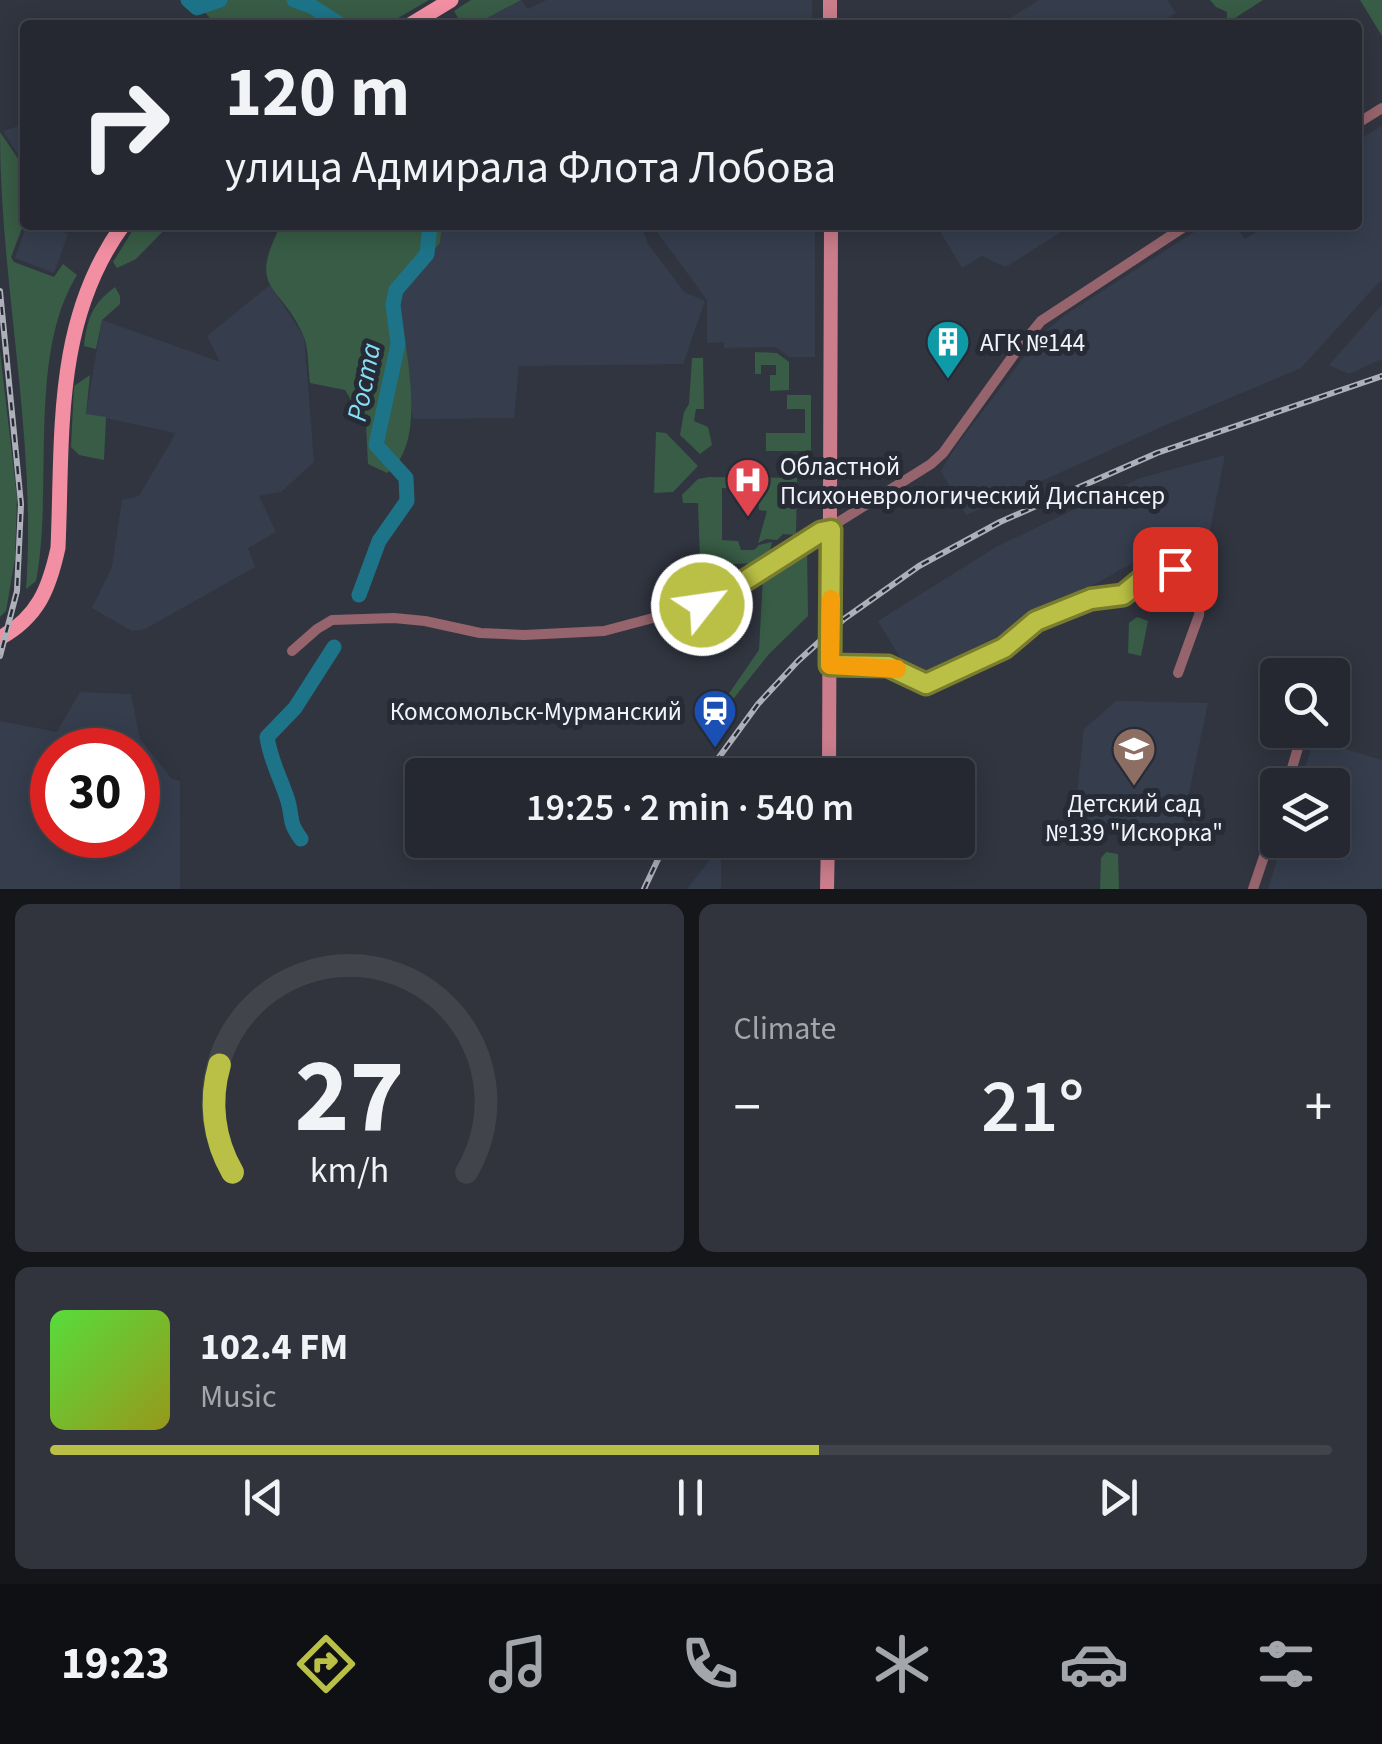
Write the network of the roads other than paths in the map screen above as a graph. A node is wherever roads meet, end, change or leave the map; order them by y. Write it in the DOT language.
graph roads {
  1 [pos="451,0"];
  2 [pos="418,20"];
  3 [pos="120,230"];
  4 [pos="831,230"];
  5 [pos="1179,230"];
  6 [pos="831,530"];
  7 [pos="0,638"];
  8 [pos="292,651"];
  9 [pos="830,665"];
  10 [pos="1178,673"];
  11 [pos="828,758"];
  12 [pos="828,858"];
  13 [pos="1263,858"];
  14 [pos="827,889"];
  15 [pos="1253,889"];
  1 -- 2 [label="main road"];
  3 -- 7 [label="main road"];
  4 -- 6 [label="street"];
  5 -- 6 [label="street"];
  6 -- 8 [label="street"];
  6 -- 9 [label="street"];
  9 -- 10 [label="street"];
  9 -- 11 [label="street"];
  12 -- 14 [label="street"];
  13 -- 15 [label="street"];
}
